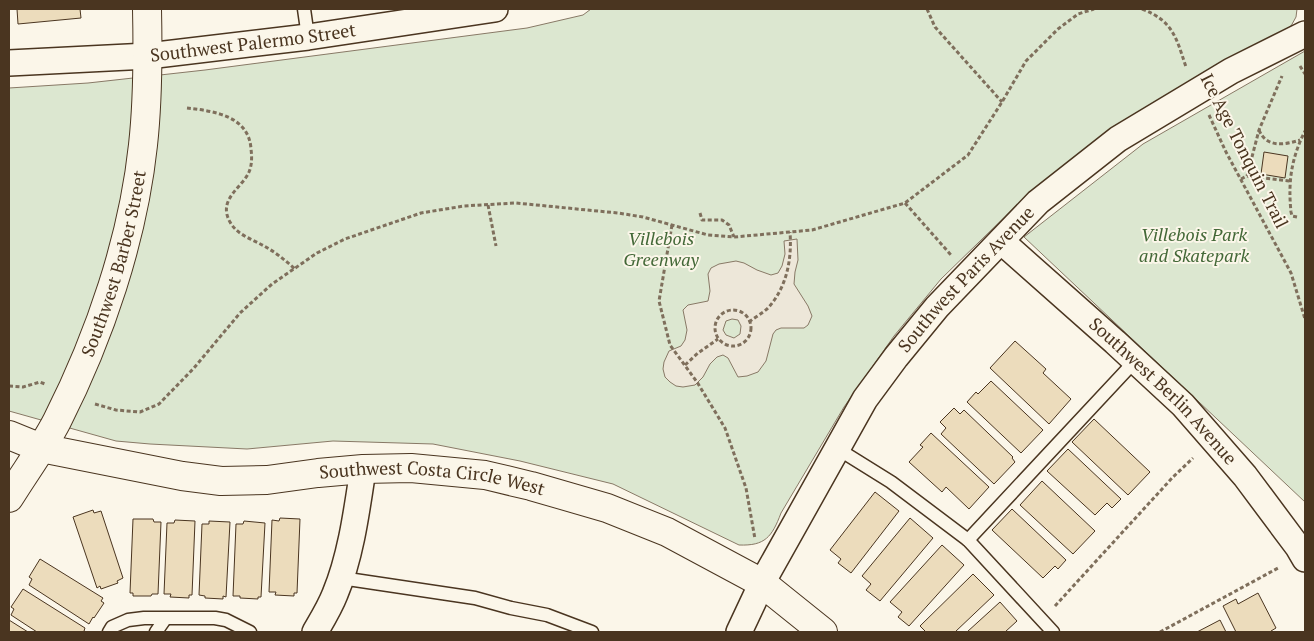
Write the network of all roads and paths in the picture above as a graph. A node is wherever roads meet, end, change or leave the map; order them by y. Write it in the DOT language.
graph roads {
  1 [pos="147,9"];
  2 [pos="304,9"];
  3 [pos="495,9"];
  4 [pos="927,9"];
  5 [pos="1094,9"];
  6 [pos="1142,9"];
  7 [pos="1305,34"];
  8 [pos="308,37"];
  9 [pos="148,56"];
  10 [pos="9,64"];
  11 [pos="1285,69"];
  12 [pos="1198,92"];
  13 [pos="1002,102"];
  14 [pos="187,108"];
  15 [pos="1259,130"];
  16 [pos="1305,131"];
  17 [pos="1301,139"];
  18 [pos="1246,176"];
  19 [pos="1241,179"];
  20 [pos="1289,181"];
  21 [pos="906,203"];
  22 [pos="488,205"];
  23 [pos="700,213"];
  24 [pos="1297,217"];
  25 [pos="672,225"];
  26 [pos="790,232"];
  27 [pos="734,237"];
  28 [pos="1001,241"];
  29 [pos="496,246"];
  30 [pos="952,256"];
  31 [pos="295,269"];
  32 [pos="1305,320"];
  33 [pos="750,322"];
  34 [pos="718,339"];
  35 [pos="1135,361"];
  36 [pos="685,366"];
  37 [pos="9,386"];
  38 [pos="69,395"];
  39 [pos="9,435"];
  40 [pos="41,448"];
  41 [pos="838,449"];
  42 [pos="1192,458"];
  43 [pos="363,469"];
  44 [pos="9,498"];
  45 [pos="968,540"];
  46 [pos="1304,557"];
  47 [pos="341,578"];
  48 [pos="762,583"];
  49 [pos="165,619"];
  50 [pos="1042,620"];
  51 [pos="109,632"];
  52 [pos="156,632"];
  53 [pos="250,632"];
  54 [pos="315,632"];
  55 [pos="592,632"];
  56 [pos="739,632"];
  57 [pos="823,632"];
  58 [pos="1053,632"];
  59 [pos="1160,632"];
  1 -- 9 [label="street, Southwest Barber Street"];
  2 -- 8 [label="lane"];
  3 -- 8 [label="street, Southwest Palermo Street"];
  4 -- 13 [label="path"];
  5 -- 13 [label="path"];
  6 -- 12 [label="path, Ice Age Tonquin Trail"];
  7 -- 12 [label="street, Southwest Paris Avenue"];
  8 -- 9 [label="street, Southwest Palermo Street"];
  9 -- 10 [label="street, Southwest Palermo Street"];
  9 -- 38 [label="street, Southwest Barber Street"];
  11 -- 15 [label="path"];
  12 -- 19 [label="path, Ice Age Tonquin Trail"];
  12 -- 28 [label="street, Southwest Paris Avenue"];
  13 -- 21 [label="path"];
  14 -- 31 [label="path"];
  15 -- 17 [label="path"];
  15 -- 18 [label="path"];
  16 -- 17 [label="path"];
  17 -- 20 [label="path"];
  18 -- 19 [label="path"];
  18 -- 20 [label="path"];
  19 -- 32 [label="path, Ice Age Tonquin Trail"];
  20 -- 24 [label="path"];
  21 -- 26 [label="path"];
  21 -- 30 [label="path"];
  22 -- 25 [label="path"];
  22 -- 29 [label="path"];
  22 -- 31 [label="path"];
  23 -- 27 [label="path"];
  25 -- 27 [label="path"];
  25 -- 36 [label="path"];
  26 -- 27 [label="path"];
  26 -- 33 [label="path"];
  28 -- 35 [label="street, Southwest Berlin Avenue"];
  28 -- 41 [label="street, Southwest Paris Avenue"];
  31 -- 38 [label="path"];
  33 -- 34 [label="path"];
  33 -- 34 [label="path"];
  34 -- 36 [label="path"];
  35 -- 45 [label="lane"];
  35 -- 46 [label="street, Southwest Berlin Avenue"];
  36 -- 48 [label="path"];
  37 -- 38 [label="path"];
  38 -- 40 [label="street, Southwest Barber Street"];
  39 -- 40 [label="street, Southwest Costa Circle West"];
  40 -- 43 [label="street, Southwest Costa Circle West"];
  40 -- 44 [label="street, Southwest Barber Street"];
  41 -- 45 [label="lane"];
  41 -- 48 [label="street, Southwest Paris Avenue"];
  42 -- 50 [label="path"];
  43 -- 47 [label="street"];
  43 -- 48 [label="street, Southwest Costa Circle West"];
  45 -- 50 [label="lane"];
  46 -- 59 [label="path"];
  47 -- 54 [label="street"];
  47 -- 55 [label="lane"];
  48 -- 56 [label="street, Southwest Paris Avenue"];
  48 -- 57 [label="street, Southwest Costa Circle West"];
  49 -- 51 [label="lane"];
  49 -- 52 [label="lane"];
  49 -- 53 [label="lane"];
  50 -- 58 [label="lane"];
}
